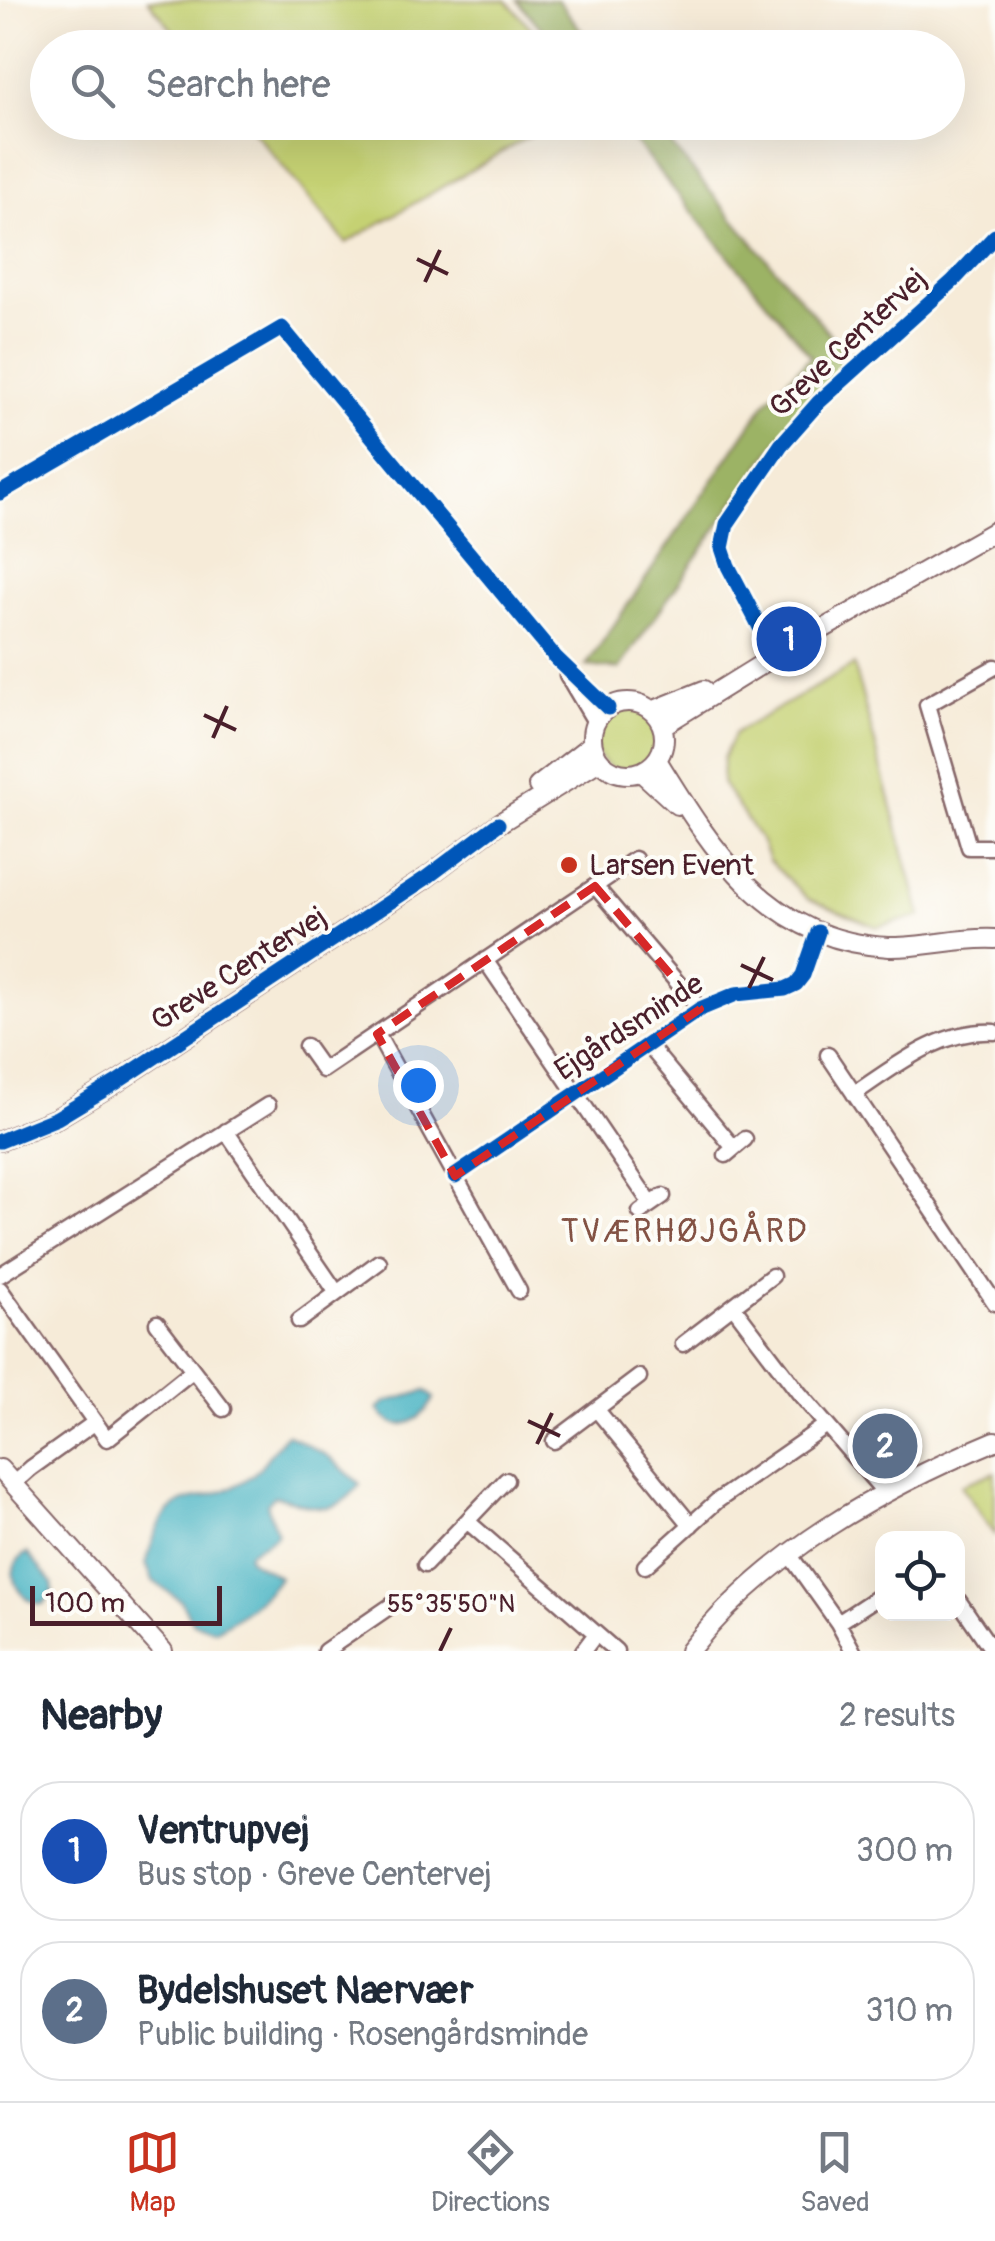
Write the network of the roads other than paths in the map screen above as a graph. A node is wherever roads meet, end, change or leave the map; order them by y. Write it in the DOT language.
graph roads {
  1 [pos="995,236"];
  2 [pos="0,493"];
  3 [pos="995,531"];
  4 [pos="776,656"];
  5 [pos="995,667"];
  6 [pos="602,715"];
  7 [pos="657,718"];
  8 [pos="596,752"];
  9 [pos="657,760"];
  10 [pos="642,772"];
  11 [pos="696,823"];
  12 [pos="995,847"];
  13 [pos="635,859"];
  14 [pos="595,886"];
  15 [pos="818,932"];
  16 [pos="995,939"];
  17 [pos="485,960"];
  18 [pos="700,1009"];
  19 [pos="995,1032"];
  20 [pos="376,1034"];
  21 [pos="306,1046"];
  22 [pos="649,1046"];
  23 [pos="828,1055"];
  24 [pos="576,1094"];
  25 [pos="854,1094"];
  26 [pos="268,1105"];
  27 [pos="226,1131"];
  28 [pos="0,1142"];
  29 [pos="735,1148"];
  30 [pos="455,1176"];
  31 [pos="651,1204"];
  32 [pos="380,1262"];
  33 [pos="0,1275"];
  34 [pos="772,1276"];
  35 [pos="0,1289"];
  36 [pos="518,1290"];
  37 [pos="337,1292"];
  38 [pos="995,1303"];
  39 [pos="733,1306"];
  40 [pos="299,1321"];
  41 [pos="156,1323"];
  42 [pos="683,1344"];
  43 [pos="192,1371"];
  44 [pos="639,1376"];
  45 [pos="223,1409"];
  46 [pos="597,1410"];
  47 [pos="94,1423"];
  48 [pos="826,1425"];
  49 [pos="554,1441"];
  50 [pos="995,1441"];
  51 [pos="0,1469"];
  52 [pos="506,1480"];
  53 [pos="13,1484"];
  54 [pos="885,1493"];
  55 [pos="467,1521"];
  56 [pos="691,1525"];
  57 [pos="789,1554"];
  58 [pos="426,1565"];
  59 [pos="645,1566"];
  60 [pos="875,1599"];
  61 [pos="392,1606"];
  62 [pos="965,1610"];
  63 [pos="838,1623"];
  64 [pos="595,1635"];
  65 [pos="344,1638"];
  66 [pos="163,1651"];
  67 [pos="325,1651"];
  68 [pos="354,1651"];
  69 [pos="582,1651"];
  70 [pos="616,1651"];
  71 [pos="689,1651"];
  72 [pos="853,1651"];
  73 [pos="992,1651"];
  1 -- 4 [label="street, Greve Centervej"];
  2 -- 6 [label="street"];
  3 -- 4 [label="street"];
  4 -- 7 [label="street"];
  5 -- 12 [label="street"];
  6 -- 7 [label="street"];
  6 -- 8 [label="street"];
  7 -- 9 [label="street"];
  8 -- 10 [label="street"];
  8 -- 28 [label="street, Greve Centervej"];
  9 -- 10 [label="street"];
  9 -- 11 [label="street"];
  10 -- 11 [label="street"];
  11 -- 15 [label="street"];
  13 -- 14 [label="street"];
  14 -- 17 [label="street"];
  14 -- 18 [label="street, Ejgårdsminde"];
  15 -- 16 [label="street"];
  15 -- 18 [label="street, Ejgårdsminde"];
  17 -- 20 [label="street"];
  17 -- 24 [label="street, Ejgårdsminde"];
  18 -- 22 [label="street, Ejgårdsminde"];
  19 -- 25 [label="street"];
  20 -- 21 [label="street"];
  20 -- 30 [label="street"];
  22 -- 24 [label="street, Ejgårdsminde"];
  22 -- 29 [label="street, Ejgårdsminde"];
  23 -- 25 [label="street"];
  24 -- 30 [label="street, Ejgårdsminde"];
  24 -- 31 [label="street, Ejgårdsminde"];
  25 -- 38 [label="street"];
  26 -- 27 [label="street"];
  27 -- 33 [label="street"];
  27 -- 37 [label="street"];
  30 -- 36 [label="street"];
  32 -- 37 [label="street"];
  34 -- 39 [label="street"];
  35 -- 47 [label="street"];
  37 -- 40 [label="street"];
  39 -- 42 [label="street"];
  39 -- 48 [label="street"];
  41 -- 43 [label="street"];
  43 -- 45 [label="street"];
  43 -- 47 [label="street"];
  44 -- 46 [label="street"];
  46 -- 49 [label="street"];
  46 -- 56 [label="street"];
  47 -- 53 [label="street"];
  48 -- 54 [label="street"];
  48 -- 56 [label="street"];
  50 -- 54 [label="street"];
  51 -- 53 [label="street"];
  52 -- 55 [label="street"];
  53 -- 66 [label="street"];
  54 -- 57 [label="street"];
  55 -- 58 [label="street"];
  55 -- 64 [label="street"];
  56 -- 59 [label="street"];
  57 -- 63 [label="street"];
  57 -- 71 [label="street"];
  60 -- 63 [label="street"];
  61 -- 65 [label="street"];
  62 -- 73 [label="street"];
  63 -- 72 [label="street"];
  64 -- 69 [label="street"];
  64 -- 70 [label="street"];
  65 -- 67 [label="street"];
  65 -- 68 [label="street"];
}
